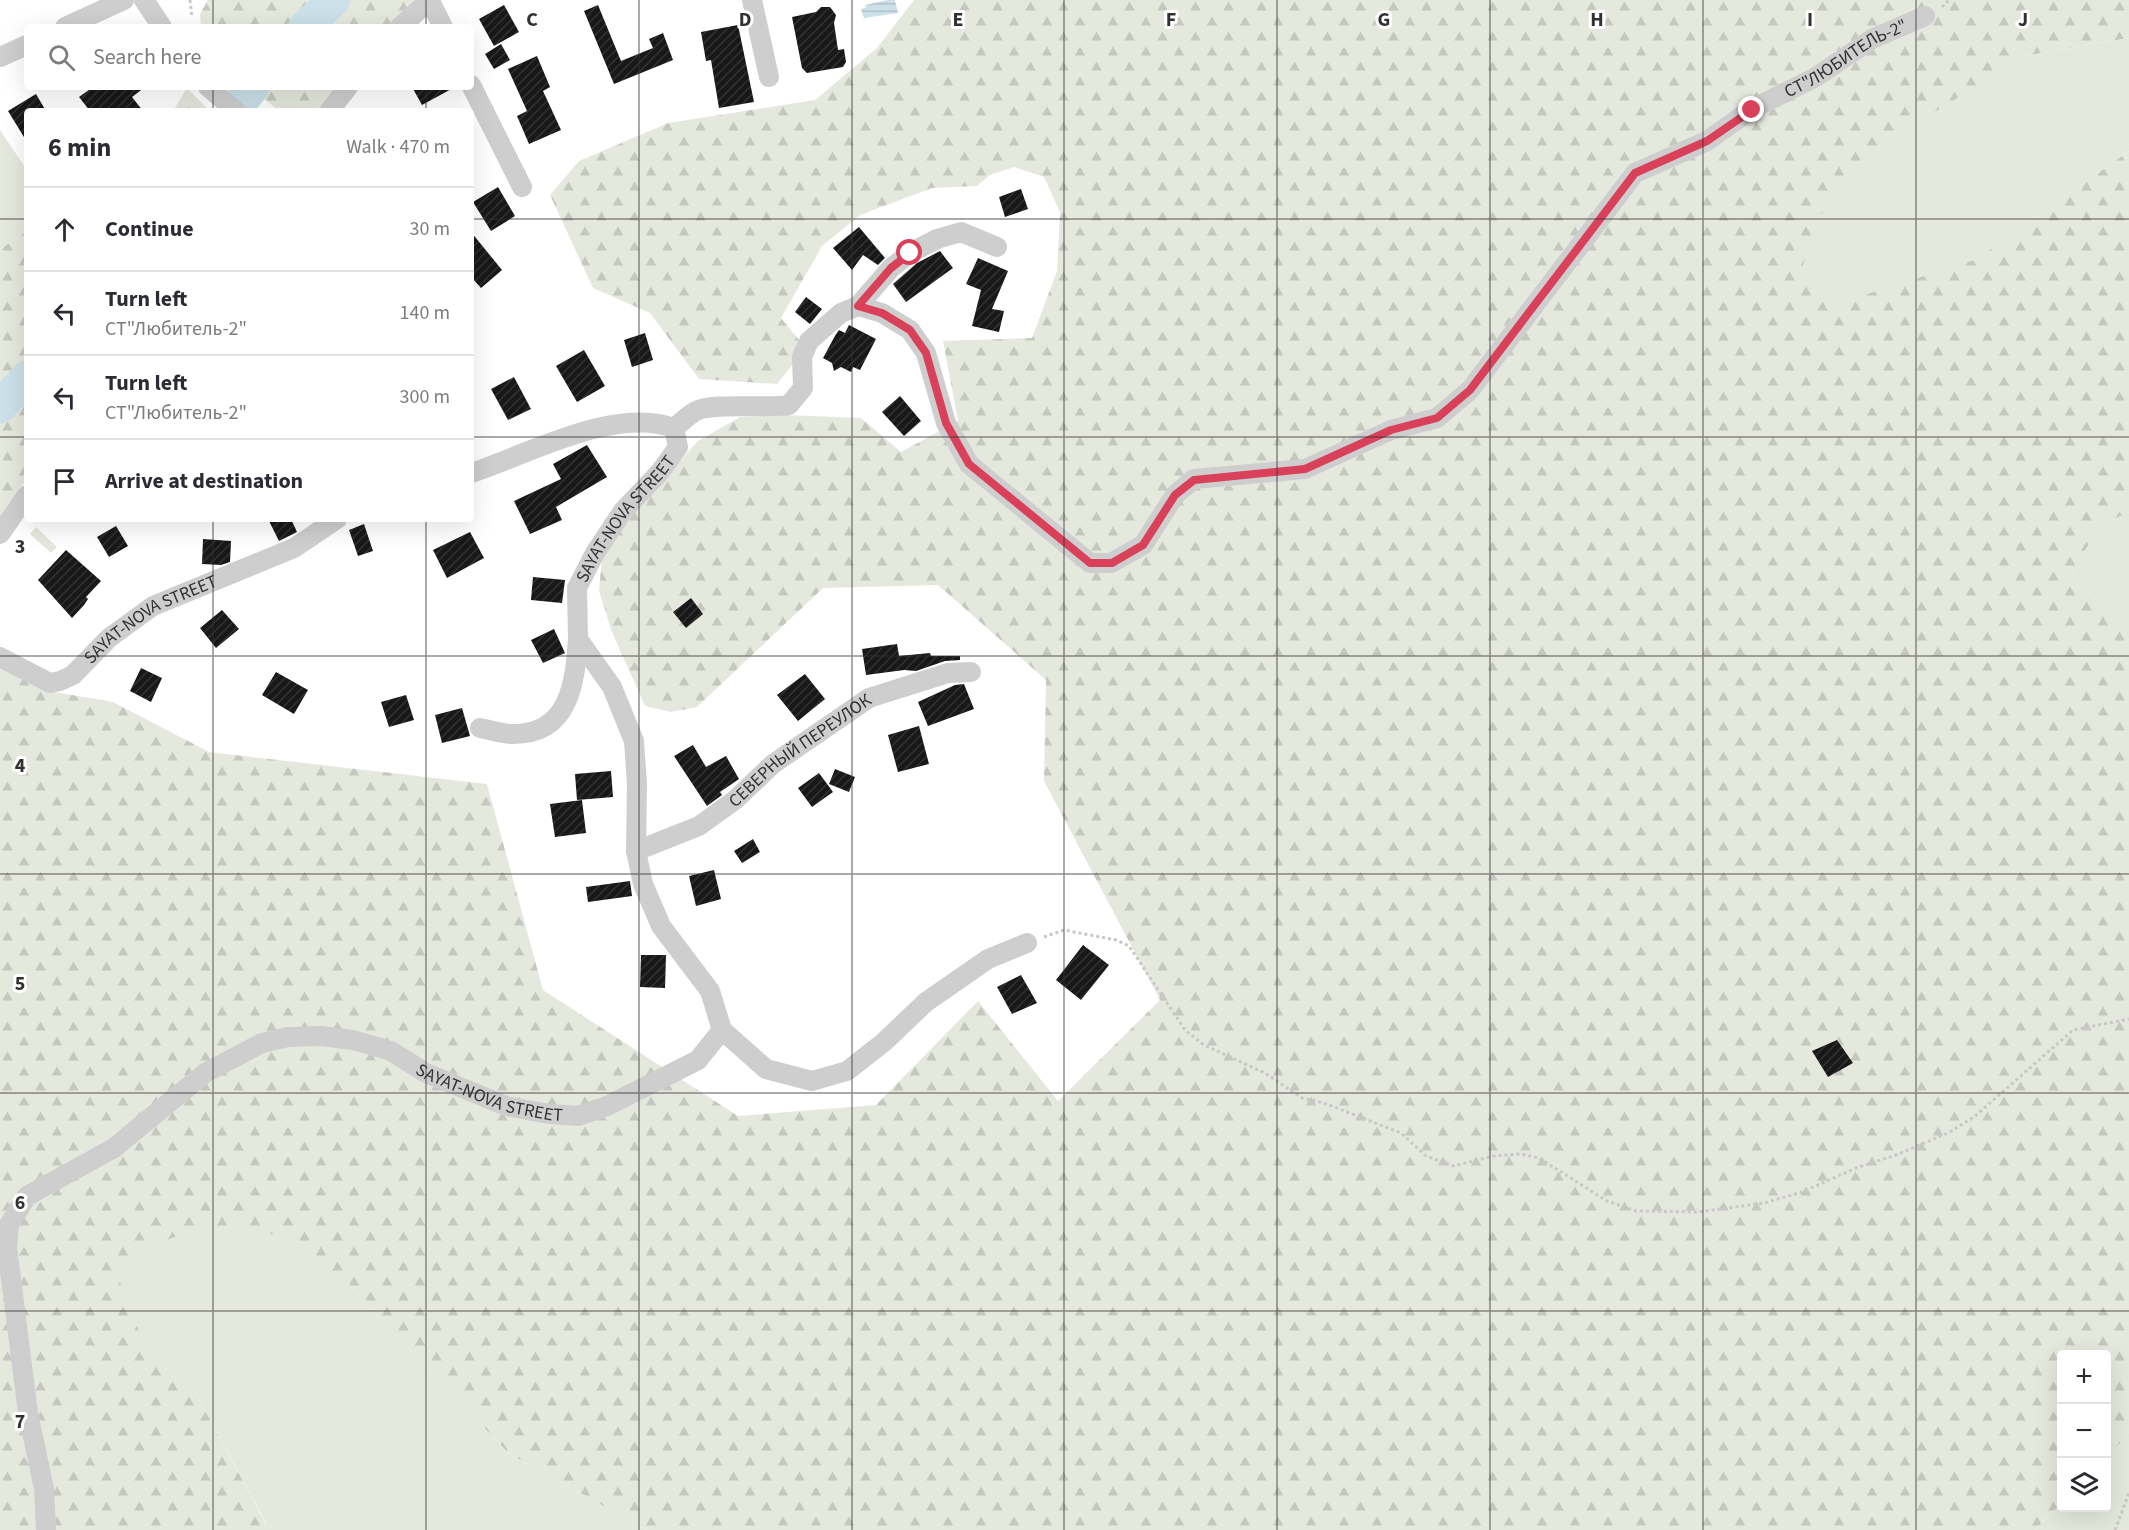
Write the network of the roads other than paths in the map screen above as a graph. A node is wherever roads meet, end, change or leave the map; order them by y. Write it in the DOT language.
graph roads {
  1 [pos="124,0"];
  2 [pos="144,0"];
  3 [pos="430,0"];
  4 [pos="752,0"];
  5 [pos="1926,16"];
  6 [pos="72,24"];
  7 [pos="160,24"];
  8 [pos="403,24"];
  9 [pos="442,24"];
  10 [pos="24,46"];
  11 [pos="0,57"];
  12 [pos="769,77"];
  13 [pos="212,90"];
  14 [pos="346,90"];
  15 [pos="474,90"];
  16 [pos="232,108"];
  17 [pos="331,108"];
  18 [pos="522,187"];
  19 [pos="997,247"];
  20 [pos="858,306"];
  21 [pos="674,428"];
  22 [pos="474,471"];
  23 [pos="24,499"];
  24 [pos="333,522"];
  25 [pos="0,534"];
  26 [pos="578,639"];
  27 [pos="0,657"];
  28 [pos="971,672"];
  29 [pos="480,728"];
  30 [pos="636,851"];
  31 [pos="1027,943"];
  32 [pos="722,1030"];
  33 [pos="46,1530"];
  1 -- 6 [label="street"];
  2 -- 7 [label="street"];
  3 -- 8 [label="street"];
  3 -- 9 [label="street"];
  4 -- 12 [label="street"];
  5 -- 20 [label="street, СТ\"ЛЮБИТЕЛЬ-2\""];
  10 -- 11 [label="street"];
  13 -- 16 [label="street"];
  14 -- 17 [label="street"];
  15 -- 18 [label="street"];
  19 -- 20 [label="street, SAYAT-NOVA STREET"];
  20 -- 21 [label="street, SAYAT-NOVA STREET"];
  21 -- 22 [label="street, SAYAT-NOVA STREET"];
  21 -- 26 [label="street, SAYAT-NOVA STREET"];
  23 -- 25 [label="street"];
  24 -- 27 [label="street, SAYAT-NOVA STREET"];
  26 -- 29 [label="street, SAYAT-NOVA STREET"];
  26 -- 30 [label="street"];
  28 -- 30 [label="street, СЕВЕРНЫЙ ПЕРЕУЛОК"];
  30 -- 32 [label="street"];
  31 -- 32 [label="street"];
  32 -- 33 [label="street, SAYAT-NOVA STREET"];
}
